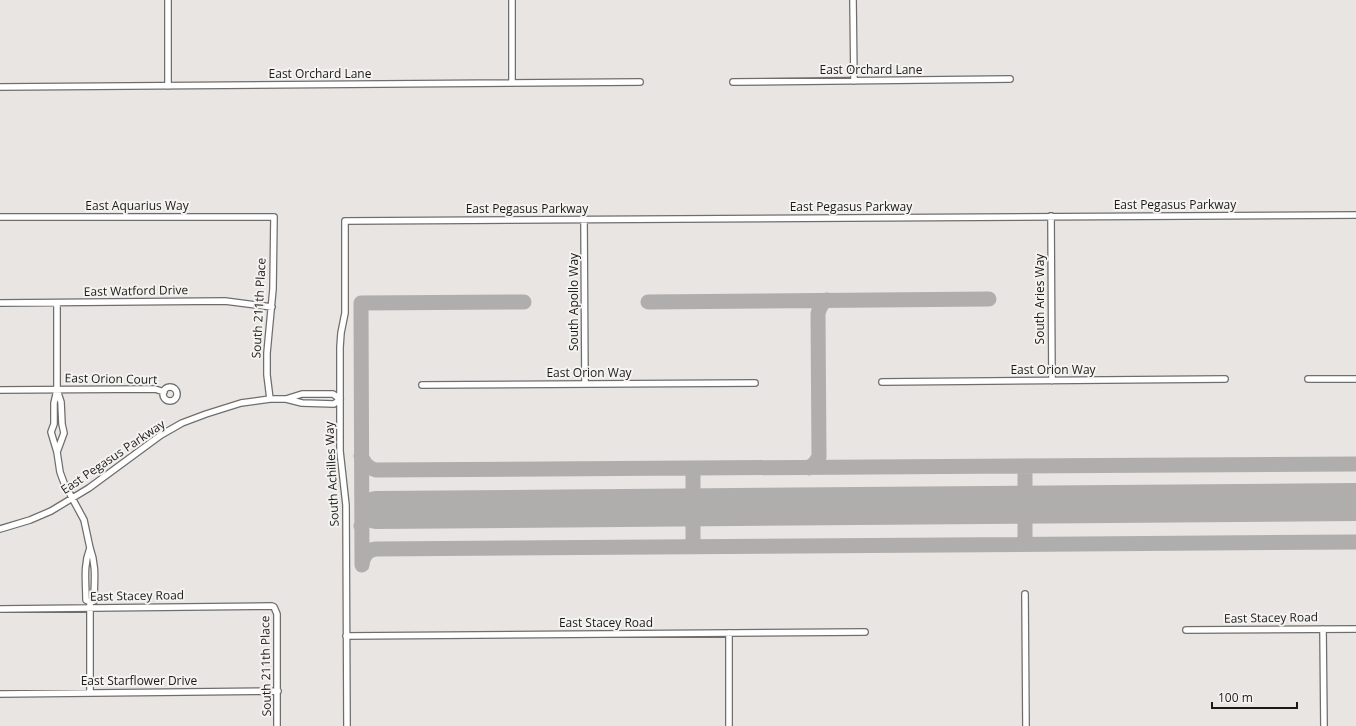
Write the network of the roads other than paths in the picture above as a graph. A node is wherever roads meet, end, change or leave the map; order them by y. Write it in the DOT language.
graph roads {
  1 [pos="168,0"];
  2 [pos="512,0"];
  3 [pos="853,0"];
  4 [pos="1010,79"];
  5 [pos="854,81"];
  6 [pos="640,82"];
  7 [pos="733,82"];
  8 [pos="512,83"];
  9 [pos="168,86"];
  10 [pos="0,87"];
  11 [pos="1356,214"];
  12 [pos="1051,216"];
  13 [pos="274,217"];
  14 [pos="0,218"];
  15 [pos="584,220"];
  16 [pos="345,221"];
  17 [pos="0,303"];
  18 [pos="57,303"];
  19 [pos="272,307"];
  20 [pos="1356,378"];
  21 [pos="1225,379"];
  22 [pos="1308,379"];
  23 [pos="1052,381"];
  24 [pos="882,382"];
  25 [pos="755,383"];
  26 [pos="585,384"];
  27 [pos="422,385"];
  28 [pos="0,390"];
  29 [pos="57,390"];
  30 [pos="164,392"];
  31 [pos="270,399"];
  32 [pos="286,399"];
  33 [pos="340,399"];
  34 [pos="53,427"];
  35 [pos="62,427"];
  36 [pos="57,452"];
  37 [pos="73,498"];
  38 [pos="0,529"];
  39 [pos="90,548"];
  40 [pos="86,579"];
  41 [pos="94,579"];
  42 [pos="1025,594"];
  43 [pos="90,605"];
  44 [pos="274,607"];
  45 [pos="0,609"];
  46 [pos="1323,629"];
  47 [pos="1356,629"];
  48 [pos="1186,630"];
  49 [pos="866,632"];
  50 [pos="729,633"];
  51 [pos="346,636"];
  52 [pos="278,691"];
  53 [pos="90,692"];
  54 [pos="0,694"];
  55 [pos="277,726"];
  56 [pos="347,726"];
  57 [pos="729,726"];
  58 [pos="1026,726"];
  59 [pos="1324,726"];
  1 -- 9 [label="street"];
  2 -- 8 [label="street"];
  3 -- 5 [label="street"];
  4 -- 5 [label="street, East Orchard Lane"];
  5 -- 7 [label="street, East Orchard Lane"];
  6 -- 8 [label="street, East Orchard Lane"];
  8 -- 9 [label="street, East Orchard Lane"];
  9 -- 10 [label="street, East Orchard Lane"];
  11 -- 12 [label="street, East Pegasus Parkway"];
  12 -- 15 [label="street, East Pegasus Parkway"];
  12 -- 23 [label="street, South Aries Way"];
  13 -- 14 [label="street, East Aquarius Way"];
  13 -- 19 [label="street, South 211th Place"];
  15 -- 16 [label="street, East Pegasus Parkway"];
  15 -- 26 [label="street, South Apollo Way"];
  16 -- 33 [label="street, South Achilles Way"];
  17 -- 18 [label="street, East Watford Drive"];
  18 -- 19 [label="street, East Watford Drive"];
  18 -- 29 [label="street"];
  19 -- 31 [label="street, South 211th Place"];
  20 -- 22 [label="street"];
  21 -- 23 [label="street, East Orion Way"];
  23 -- 24 [label="street, East Orion Way"];
  25 -- 26 [label="street, East Orion Way"];
  26 -- 27 [label="street, East Orion Way"];
  28 -- 29 [label="street"];
  29 -- 30 [label="street, East Orion Court"];
  29 -- 34 [label="street"];
  29 -- 35 [label="street"];
  31 -- 32 [label="street, East Pegasus Parkway"];
  31 -- 37 [label="street, East Pegasus Parkway"];
  32 -- 33 [label="street, East Pegasus Parkway"];
  32 -- 33 [label="street, East Pegasus Parkway"];
  33 -- 51 [label="street, South Achilles Way"];
  34 -- 35 [label="street"];
  34 -- 36 [label="street"];
  35 -- 36 [label="street"];
  36 -- 37 [label="street"];
  37 -- 38 [label="street, East Pegasus Parkway"];
  37 -- 39 [label="street"];
  39 -- 40 [label="street"];
  39 -- 41 [label="street"];
  40 -- 41 [label="street"];
  40 -- 43 [label="street"];
  41 -- 43 [label="street"];
  42 -- 58 [label="street"];
  43 -- 44 [label="street, East Stacey Road"];
  43 -- 45 [label="street, East Stacey Road"];
  43 -- 53 [label="street"];
  44 -- 52 [label="street, South 211th Place"];
  46 -- 47 [label="street, East Stacey Road"];
  46 -- 48 [label="street, East Stacey Road"];
  46 -- 59 [label="street"];
  49 -- 50 [label="street, East Stacey Road"];
  50 -- 51 [label="street, East Stacey Road"];
  50 -- 57 [label="street"];
  51 -- 56 [label="street, South Achilles Way"];
  52 -- 53 [label="street, East Starflower Drive"];
  52 -- 55 [label="street, South 211th Place"];
  53 -- 54 [label="street, East Starflower Drive"];
}
